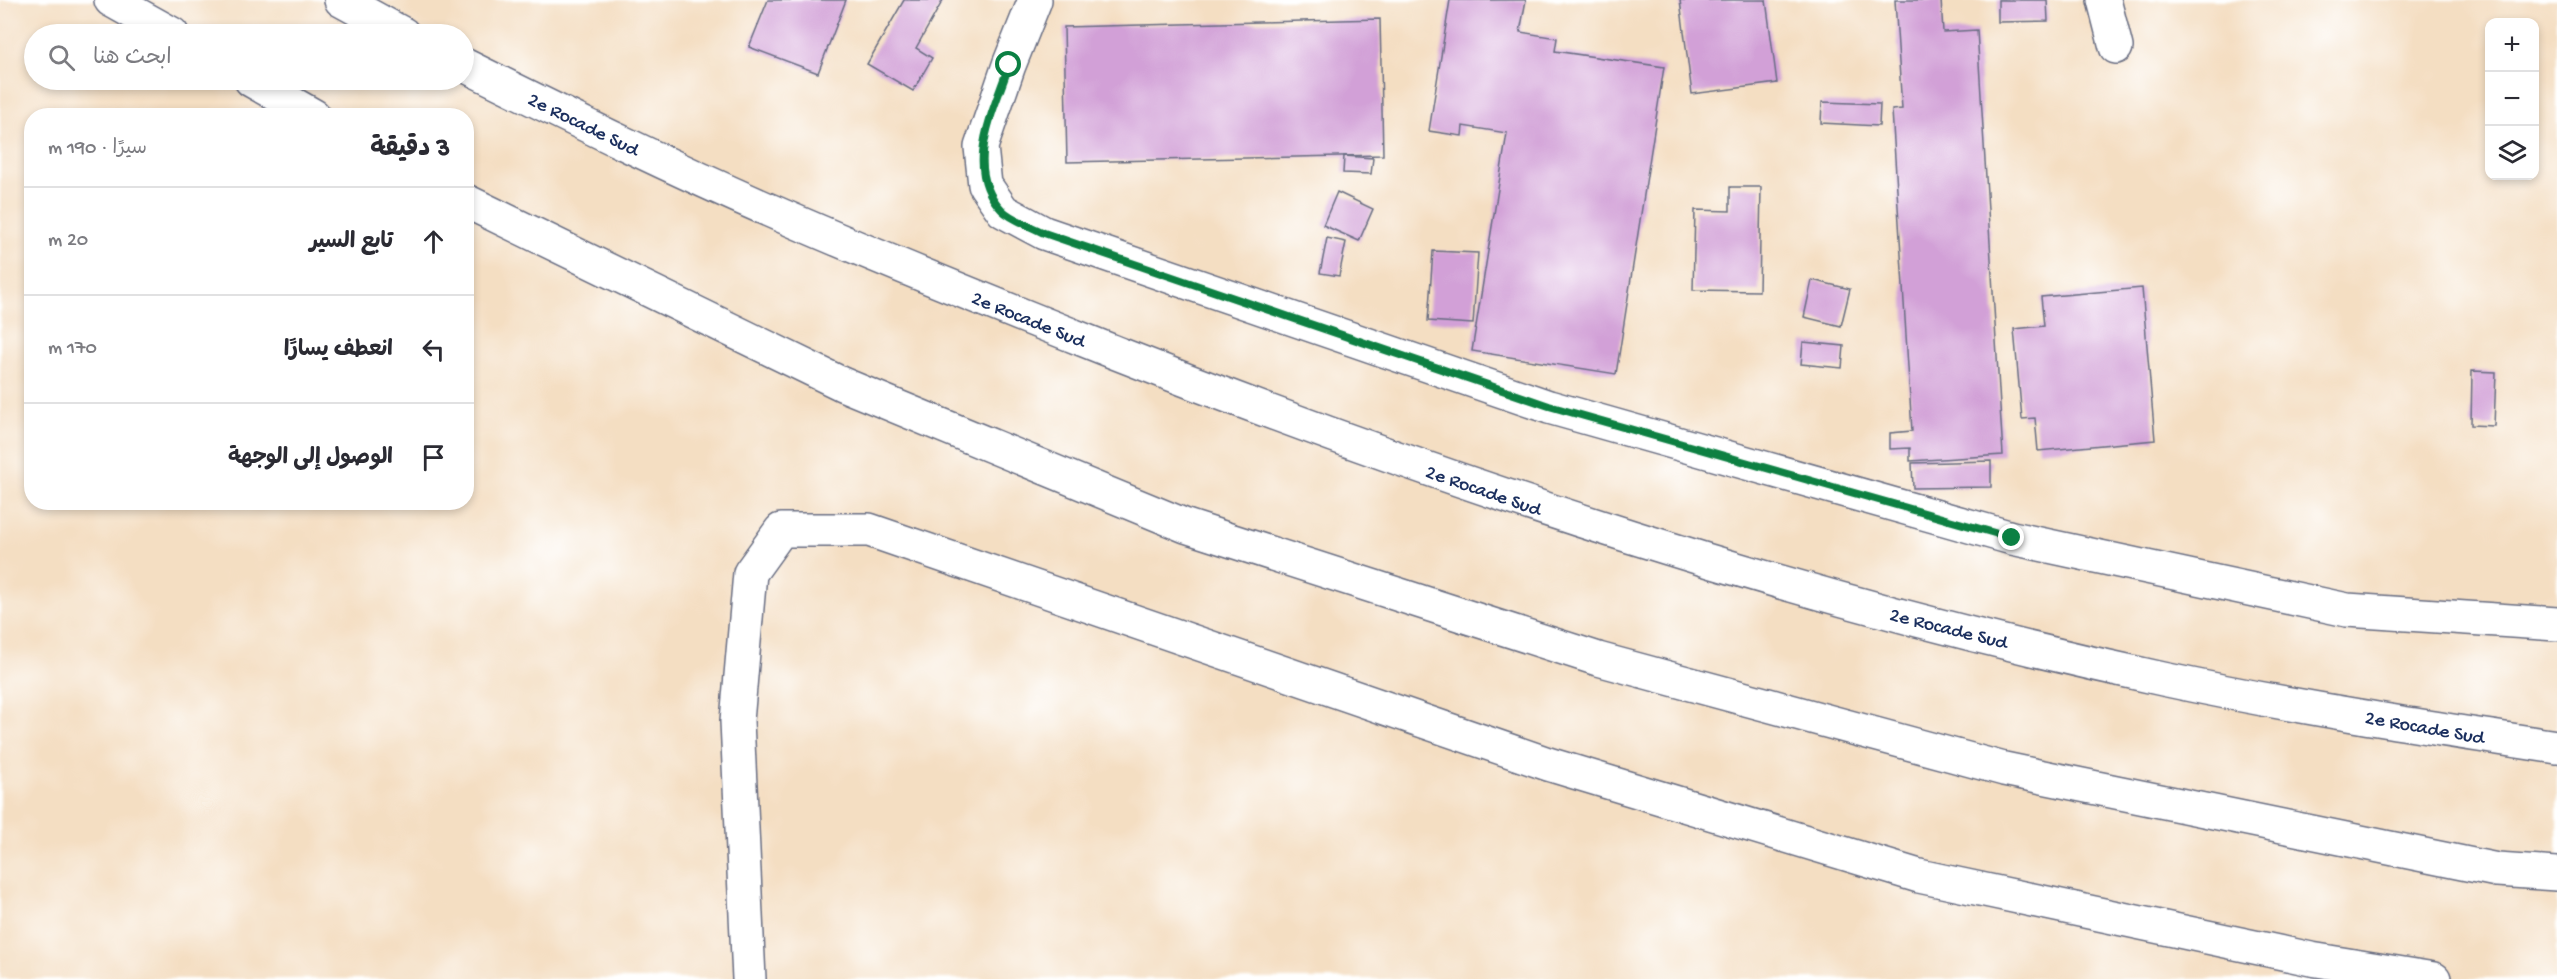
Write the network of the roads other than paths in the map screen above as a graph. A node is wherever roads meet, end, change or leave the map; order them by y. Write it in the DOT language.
graph roads {
  1 [pos="111,0"];
  2 [pos="341,0"];
  3 [pos="1035,0"];
  4 [pos="2104,0"];
  5 [pos="154,24"];
  6 [pos="385,24"];
  7 [pos="2116,47"];
  8 [pos="474,70"];
  9 [pos="268,90"];
  10 [pos="300,108"];
  11 [pos="474,205"];
  12 [pos="2557,624"];
  13 [pos="2557,747"];
  14 [pos="2557,874"];
  15 [pos="749,979"];
  16 [pos="2434,979"];
  1 -- 5 [label="main road"];
  2 -- 6 [label="main road"];
  3 -- 12 [label="main road"];
  4 -- 7 [label="main road"];
  8 -- 13 [label="main road, 2e Rocade Sud"];
  9 -- 10 [label="main road"];
  11 -- 14 [label="main road"];
  15 -- 16 [label="main road"];
}
